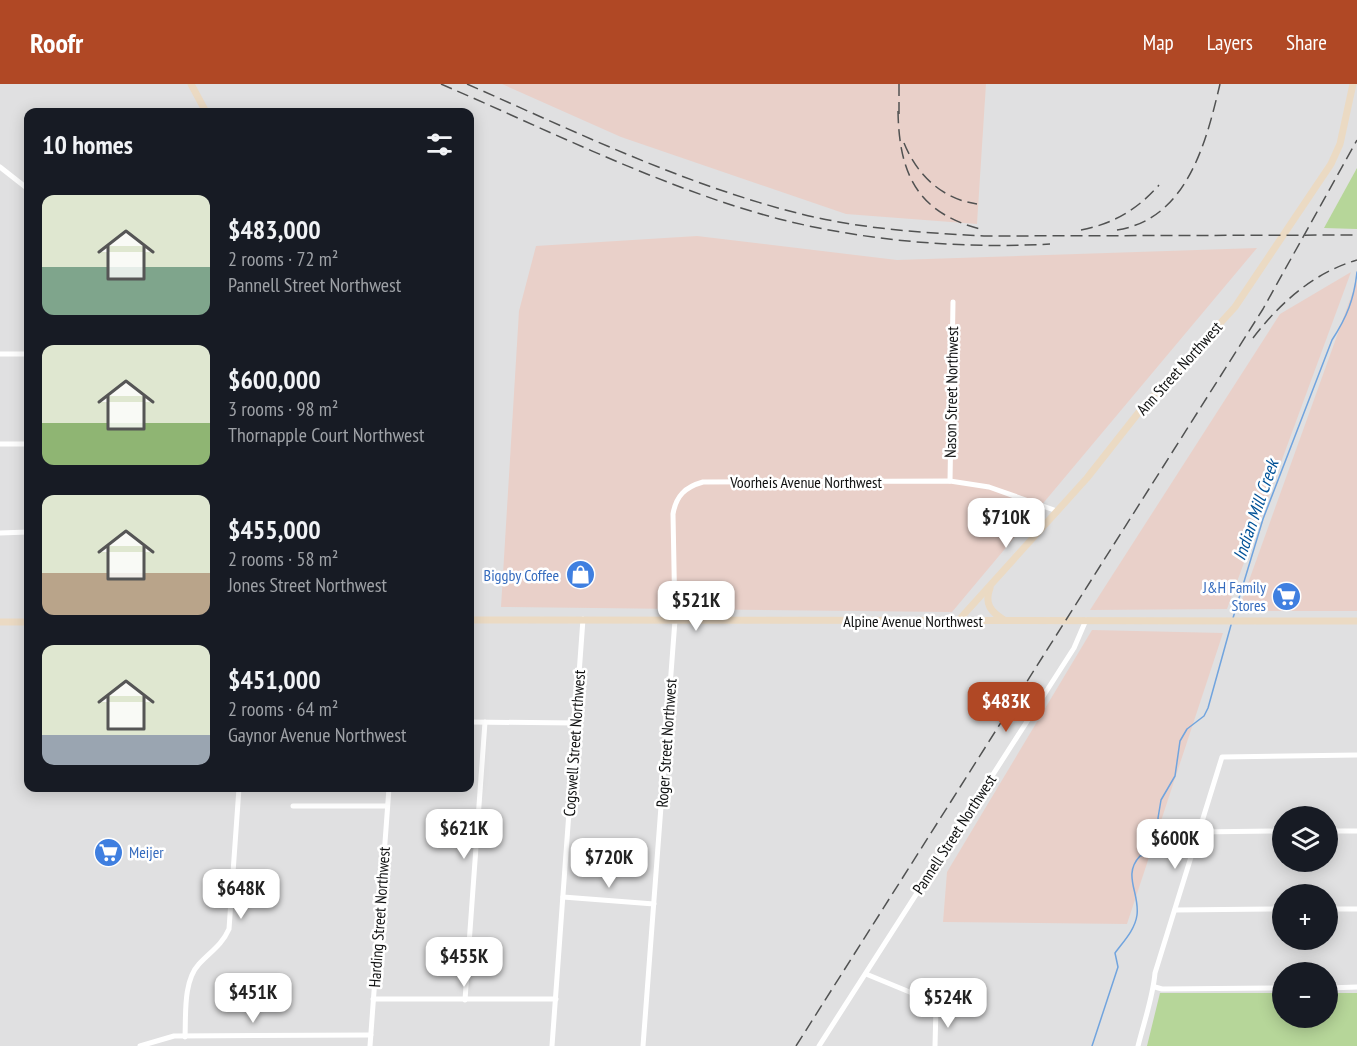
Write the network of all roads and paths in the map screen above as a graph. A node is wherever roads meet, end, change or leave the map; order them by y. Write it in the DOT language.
graph roads {
  1 [pos="191,84"];
  2 [pos="1353,84"];
  3 [pos="204,108"];
  4 [pos="0,167"];
  5 [pos="24,186"];
  6 [pos="953,302"];
  7 [pos="0,354"];
  8 [pos="24,354"];
  9 [pos="0,444"];
  10 [pos="24,444"];
  11 [pos="950,481"];
  12 [pos="1057,511"];
  13 [pos="0,532"];
  14 [pos="24,532"];
  15 [pos="993,581"];
  16 [pos="583,619"];
  17 [pos="474,620"];
  18 [pos="675,620"];
  19 [pos="1086,620"];
  20 [pos="1006,621"];
  21 [pos="1357,621"];
  22 [pos="0,622"];
  23 [pos="24,622"];
  24 [pos="957,622"];
  25 [pos="474,722"];
  26 [pos="485,722"];
  27 [pos="576,723"];
  28 [pos="1357,755"];
  29 [pos="239,792"];
  30 [pos="389,792"];
  31 [pos="293,806"];
  32 [pos="387,806"];
  33 [pos="1272,831"];
  34 [pos="1338,831"];
  35 [pos="1357,831"];
  36 [pos="1199,832"];
  37 [pos="563,897"];
  38 [pos="654,904"];
  39 [pos="1272,909"];
  40 [pos="1338,909"];
  41 [pos="1357,909"];
  42 [pos="1175,910"];
  43 [pos="866,974"];
  44 [pos="1155,987"];
  45 [pos="1357,987"];
  46 [pos="1272,988"];
  47 [pos="1338,988"];
  48 [pos="373,999"];
  49 [pos="465,999"];
  50 [pos="555,999"];
  51 [pos="371,1035"];
  52 [pos="184,1037"];
  53 [pos="140,1046"];
  54 [pos="370,1046"];
  55 [pos="552,1046"];
  56 [pos="643,1046"];
  57 [pos="819,1046"];
  58 [pos="935,1046"];
  59 [pos="1138,1046"];
  1 -- 3 [label="main road"];
  2 -- 12 [label="main road, Ann Street Northwest"];
  4 -- 5 [label="street"];
  6 -- 11 [label="street, Nason Street Northwest"];
  7 -- 8 [label="street"];
  9 -- 10 [label="street"];
  11 -- 12 [label="street, Voorheis Avenue Northwest"];
  11 -- 18 [label="street, Voorheis Avenue Northwest"];
  12 -- 15 [label="main road, Ann Street Northwest"];
  13 -- 14 [label="street"];
  15 -- 20 [label="main road"];
  15 -- 24 [label="main road, Ann Street Northwest"];
  16 -- 17 [label="main road, Alpine Avenue Northwest"];
  16 -- 18 [label="main road, Alpine Avenue Northwest"];
  16 -- 27 [label="street, Cogswell Street Northwest"];
  18 -- 24 [label="main road, Alpine Avenue Northwest"];
  18 -- 38 [label="street, Roger Street Northwest"];
  19 -- 20 [label="main road, Alpine Avenue Northwest"];
  19 -- 21 [label="main road, Alpine Avenue Northwest"];
  19 -- 43 [label="street, Pannell Street Northwest"];
  20 -- 24 [label="main road, Alpine Avenue Northwest"];
  22 -- 23 [label="main road"];
  25 -- 26 [label="street"];
  26 -- 27 [label="street"];
  26 -- 49 [label="street"];
  27 -- 37 [label="street, Cogswell Street Northwest"];
  28 -- 36 [label="street"];
  29 -- 52 [label="street"];
  30 -- 32 [label="street, Harding Street Northwest"];
  31 -- 32 [label="street"];
  32 -- 48 [label="street, Harding Street Northwest"];
  33 -- 36 [label="street"];
  34 -- 35 [label="street"];
  36 -- 42 [label="street"];
  37 -- 38 [label="street"];
  37 -- 50 [label="street, Cogswell Street Northwest"];
  38 -- 56 [label="street, Roger Street Northwest"];
  39 -- 42 [label="street"];
  40 -- 41 [label="street"];
  42 -- 44 [label="street"];
  43 -- 57 [label="street, Pannell Street Northwest"];
  43 -- 58 [label="street"];
  44 -- 46 [label="street"];
  44 -- 59 [label="street"];
  45 -- 47 [label="street"];
  48 -- 49 [label="street"];
  48 -- 51 [label="street, Harding Street Northwest"];
  49 -- 50 [label="street"];
  50 -- 55 [label="street, Cogswell Street Northwest"];
  51 -- 52 [label="street"];
  51 -- 54 [label="street, Harding Street Northwest"];
  52 -- 53 [label="street"];
}
